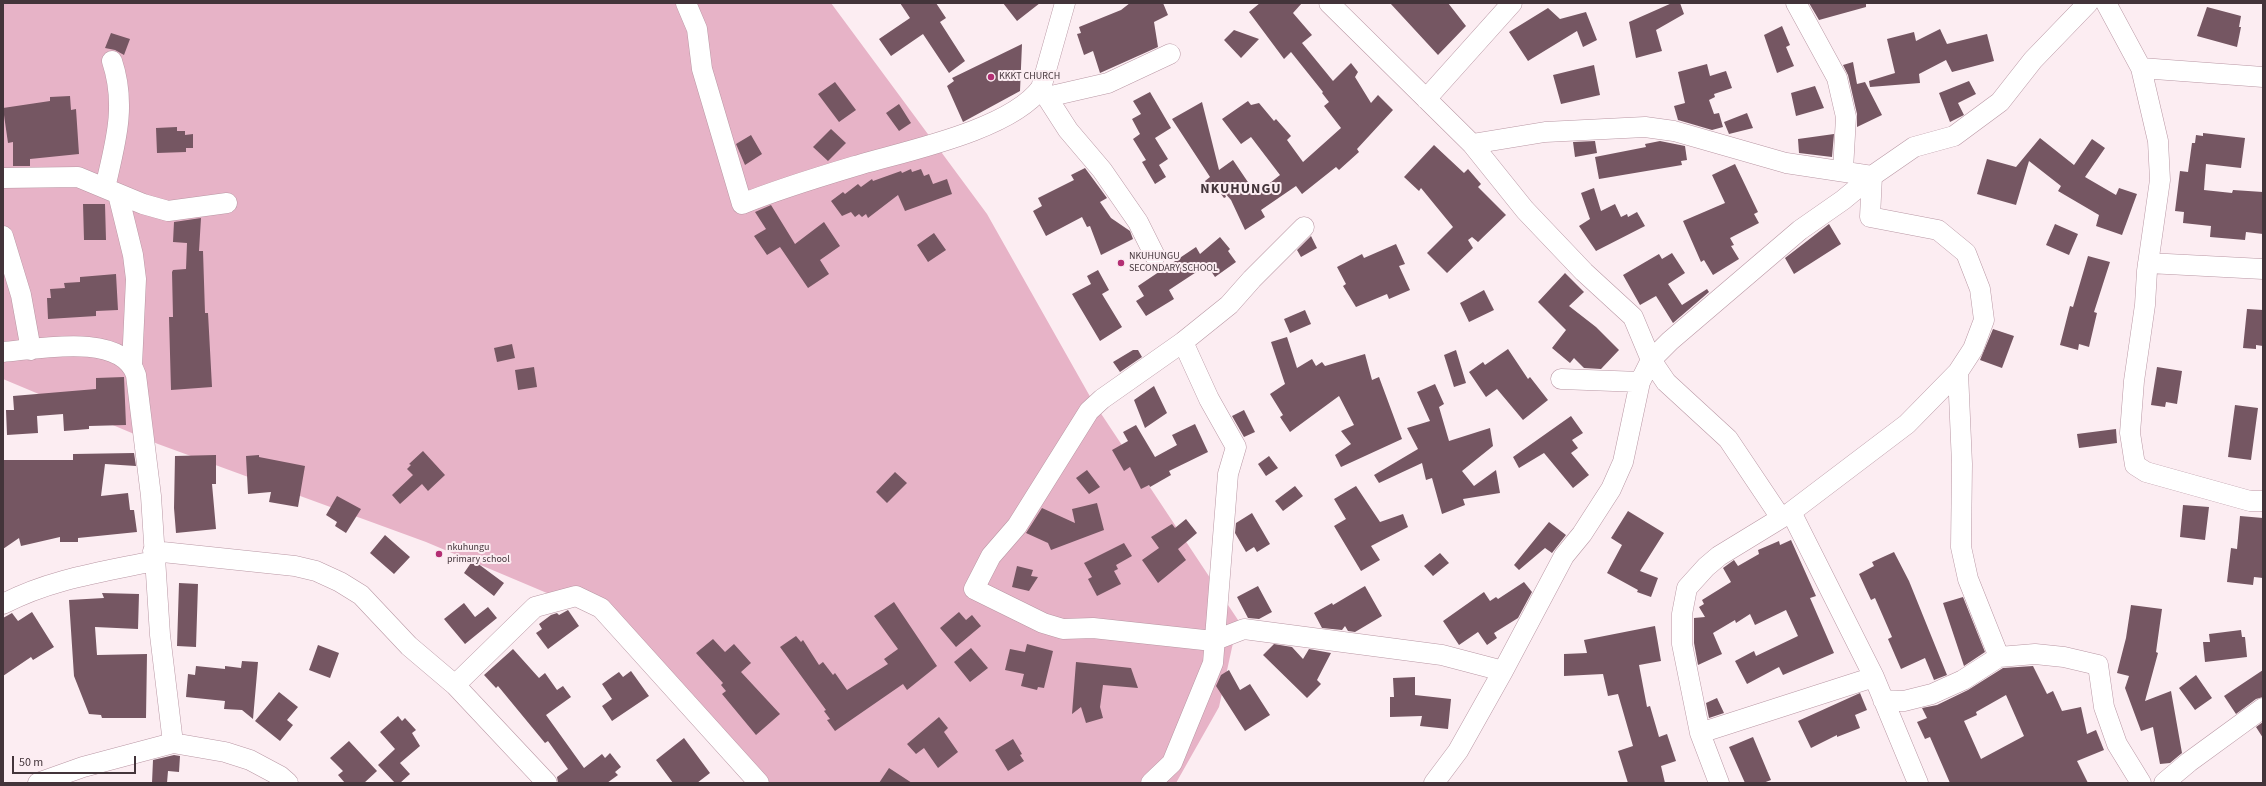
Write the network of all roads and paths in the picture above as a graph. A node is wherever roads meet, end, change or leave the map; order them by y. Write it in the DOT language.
graph roads {
  1 [pos="686,3"];
  2 [pos="1066,3"];
  3 [pos="1329,3"];
  4 [pos="1512,3"];
  5 [pos="1796,3"];
  6 [pos="2088,3"];
  7 [pos="2106,3"];
  8 [pos="1170,54"];
  9 [pos="112,61"];
  10 [pos="2141,68"];
  11 [pos="2263,77"];
  12 [pos="1044,92"];
  13 [pos="1426,99"];
  14 [pos="1472,144"];
  15 [pos="1843,170"];
  16 [pos="1872,176"];
  17 [pos="3,178"];
  18 [pos="112,191"];
  19 [pos="227,203"];
  20 [pos="1304,227"];
  21 [pos="3,236"];
  22 [pos="1156,256"];
  23 [pos="2148,264"];
  24 [pos="2263,269"];
  25 [pos="1183,342"];
  26 [pos="31,350"];
  27 [pos="3,352"];
  28 [pos="1651,360"];
  29 [pos="132,365"];
  30 [pos="1958,372"];
  31 [pos="1561,379"];
  32 [pos="1640,382"];
  33 [pos="2263,501"];
  34 [pos="1786,515"];
  35 [pos="154,556"];
  36 [pos="3,604"];
  37 [pos="1214,641"];
  38 [pos="1999,657"];
  39 [pos="1503,671"];
  40 [pos="1874,677"];
  41 [pos="455,684"];
  42 [pos="1883,700"];
  43 [pos="2263,708"];
  44 [pos="1700,733"];
  45 [pos="173,743"];
  46 [pos="38,783"];
  47 [pos="288,783"];
  48 [pos="546,783"];
  49 [pos="759,783"];
  50 [pos="1151,783"];
  51 [pos="1434,783"];
  52 [pos="1719,783"];
  53 [pos="1918,783"];
  54 [pos="2141,783"];
  55 [pos="2164,783"];
  1 -- 12 [label="street"];
  2 -- 12 [label="street"];
  3 -- 13 [label="street"];
  4 -- 13 [label="street"];
  5 -- 15 [label="street"];
  6 -- 16 [label="street"];
  7 -- 10 [label="street"];
  8 -- 12 [label="street"];
  9 -- 18 [label="street"];
  10 -- 11 [label="street"];
  10 -- 23 [label="street"];
  12 -- 22 [label="street"];
  13 -- 14 [label="street"];
  14 -- 15 [label="street"];
  14 -- 28 [label="street"];
  15 -- 16 [label="street"];
  16 -- 28 [label="street"];
  16 -- 30 [label="street"];
  17 -- 18 [label="street"];
  18 -- 19 [label="street"];
  18 -- 29 [label="street"];
  20 -- 25 [label="street"];
  21 -- 26 [label="street"];
  23 -- 24 [label="street"];
  23 -- 33 [label="street"];
  25 -- 37 [label="street"];
  25 -- 37 [label="street"];
  26 -- 27 [label="street"];
  26 -- 29 [label="street"];
  28 -- 32 [label="street"];
  28 -- 34 [label="street"];
  29 -- 35 [label="street"];
  30 -- 34 [label="street"];
  30 -- 38 [label="street"];
  31 -- 32 [label="street"];
  32 -- 39 [label="street"];
  34 -- 40 [label="street"];
  34 -- 44 [label="street"];
  35 -- 36 [label="street"];
  35 -- 41 [label="street"];
  35 -- 45 [label="street"];
  37 -- 39 [label="street"];
  37 -- 50 [label="street"];
  38 -- 42 [label="street"];
  38 -- 54 [label="street"];
  39 -- 51 [label="street"];
  40 -- 42 [label="street"];
  40 -- 44 [label="street"];
  41 -- 48 [label="street"];
  41 -- 49 [label="street"];
  42 -- 53 [label="street"];
  43 -- 55 [label="street"];
  44 -- 52 [label="street"];
  45 -- 46 [label="street"];
  45 -- 47 [label="street"];
}
